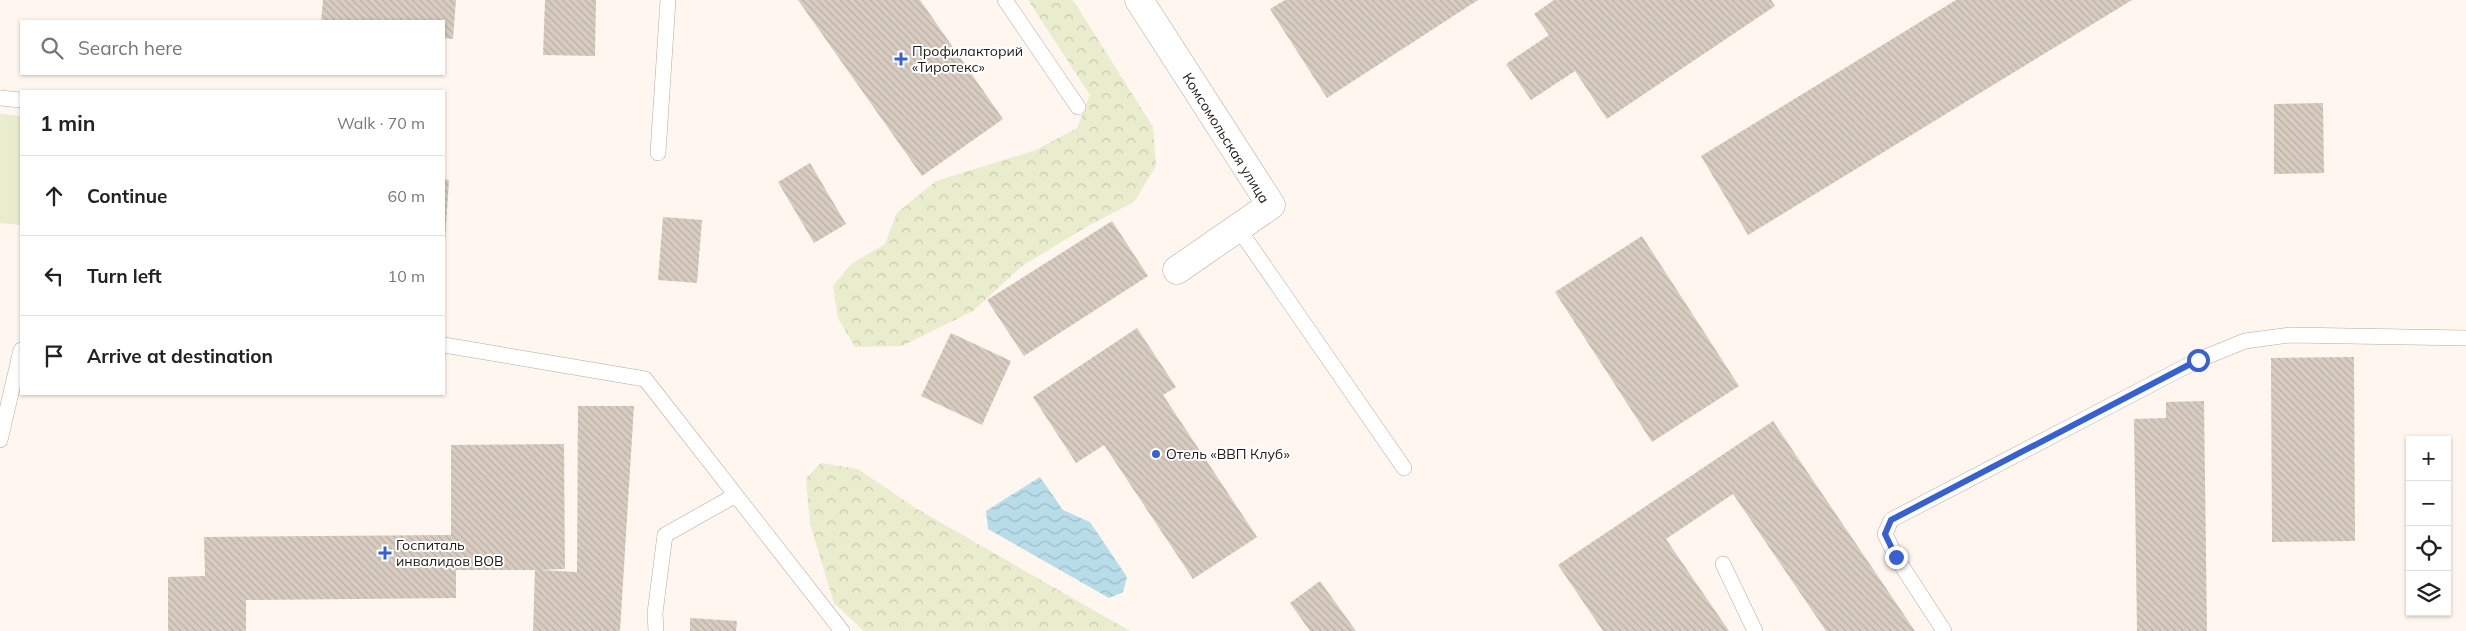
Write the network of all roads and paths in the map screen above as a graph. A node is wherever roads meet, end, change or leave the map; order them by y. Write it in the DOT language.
graph roads {
  1 [pos="668,0"];
  2 [pos="1005,0"];
  3 [pos="1139,0"];
  4 [pos="0,98"];
  5 [pos="20,100"];
  6 [pos="1078,107"];
  7 [pos="658,152"];
  8 [pos="1238,228"];
  9 [pos="1177,270"];
  10 [pos="2466,338"];
  11 [pos="445,345"];
  12 [pos="20,354"];
  13 [pos="0,440"];
  14 [pos="1404,468"];
  15 [pos="736,496"];
  16 [pos="1723,564"];
  17 [pos="656,631"];
  18 [pos="842,631"];
  19 [pos="1755,631"];
  20 [pos="1944,631"];
  1 -- 7 [label="lane"];
  2 -- 6 [label="lane"];
  3 -- 8 [label="street, Комсомольская улица"];
  4 -- 5 [label="lane"];
  8 -- 9 [label="street, Комсомольская улица"];
  8 -- 14 [label="lane"];
  10 -- 20 [label="lane"];
  11 -- 15 [label="lane"];
  12 -- 13 [label="lane"];
  15 -- 17 [label="lane"];
  15 -- 18 [label="lane"];
  16 -- 19 [label="lane"];
}
